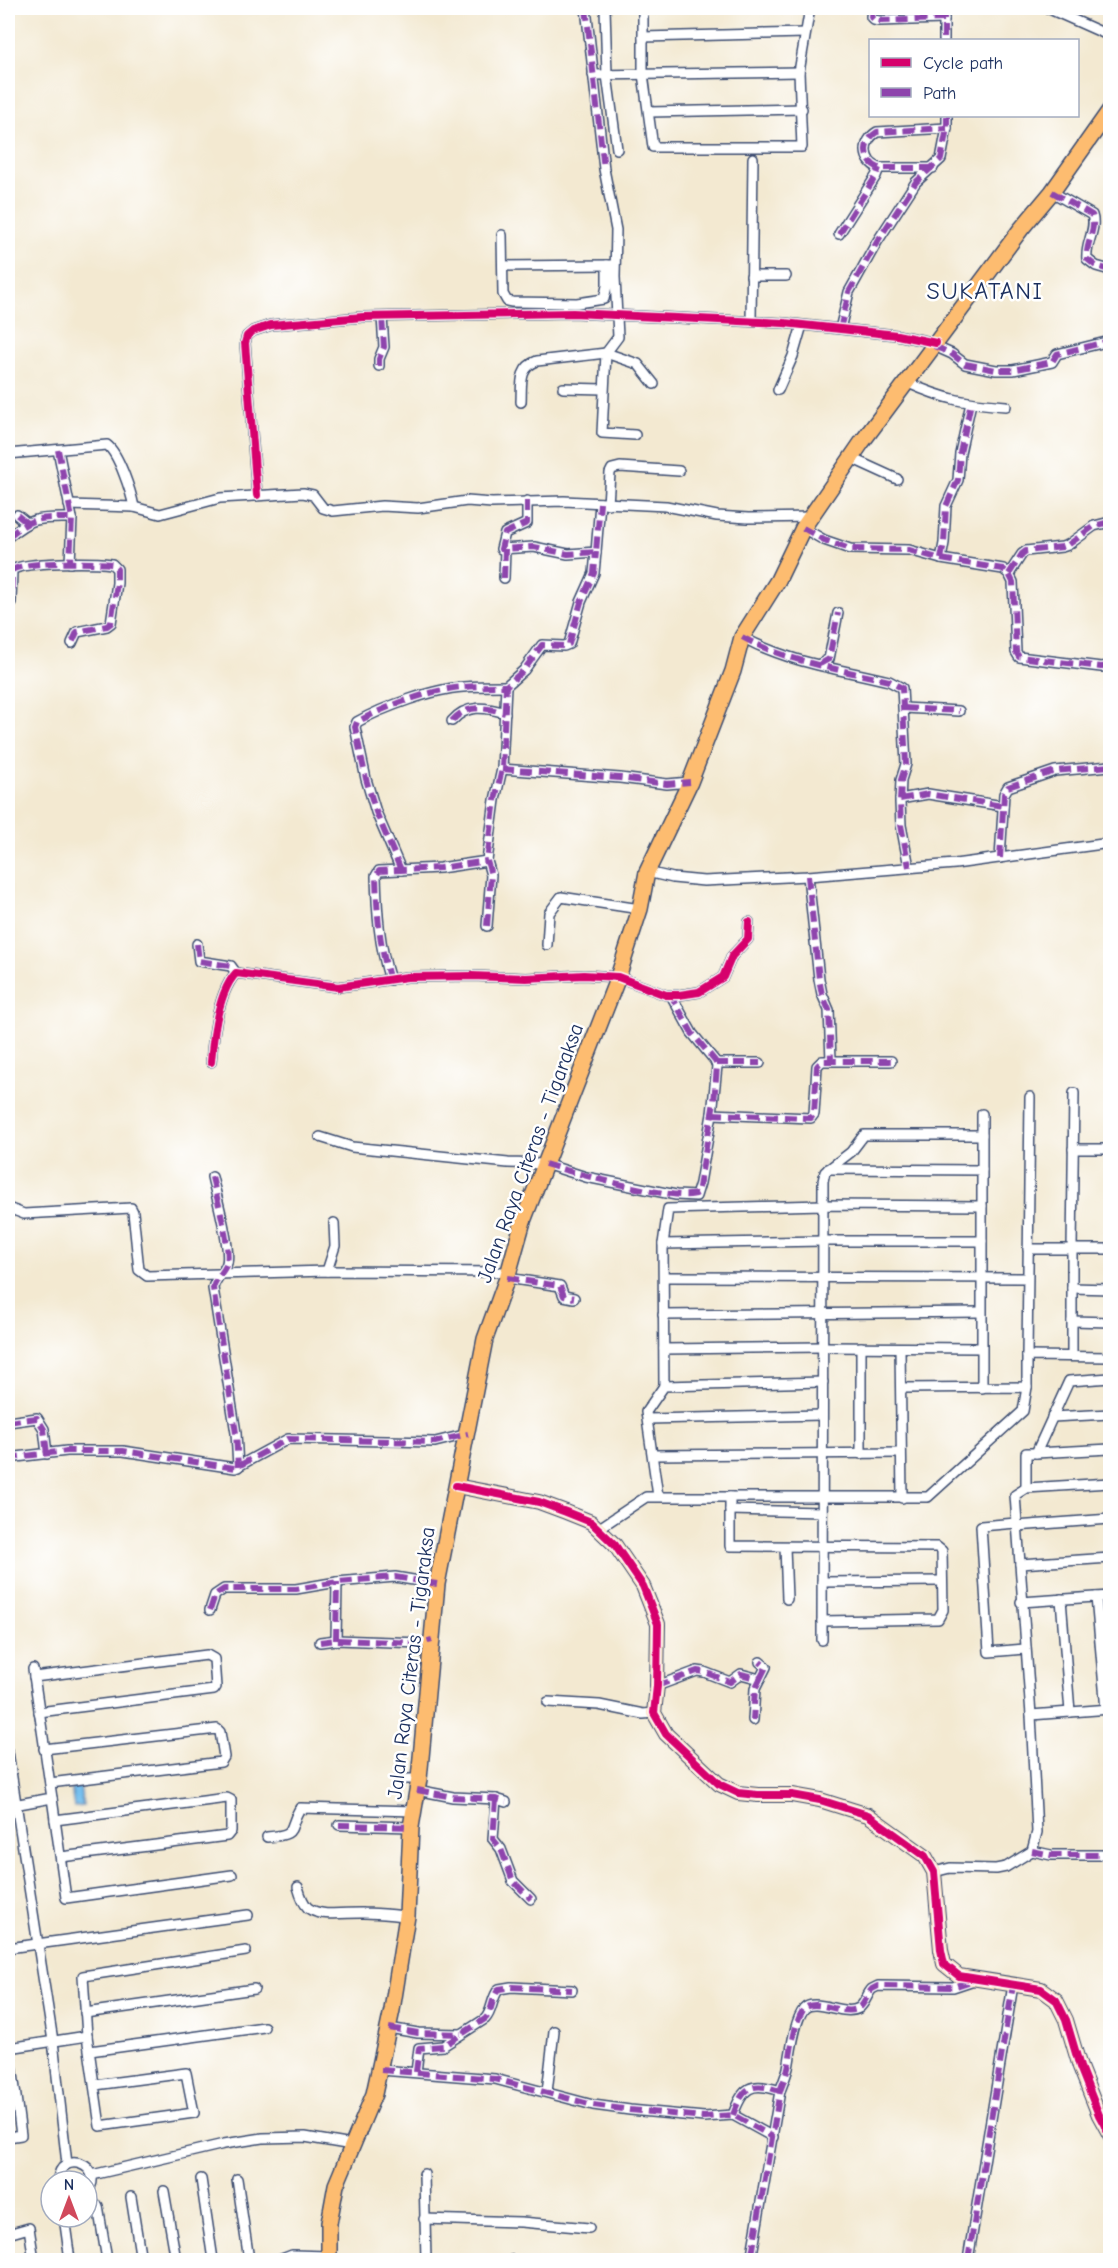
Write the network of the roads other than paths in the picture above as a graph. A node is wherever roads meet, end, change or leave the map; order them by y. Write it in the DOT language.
graph roads {
  1 [pos="586,8"];
  2 [pos="605,8"];
  3 [pos="643,8"];
  4 [pos="810,8"];
  5 [pos="872,8"];
  6 [pos="912,8"];
  7 [pos="944,8"];
  8 [pos="1047,8"];
  9 [pos="912,19"];
  10 [pos="944,19"];
  11 [pos="805,33"];
  12 [pos="1110,36"];
  13 [pos="643,37"];
  14 [pos="944,39"];
  15 [pos="799,72"];
  16 [pos="644,74"];
  17 [pos="593,75"];
  18 [pos="607,75"];
  19 [pos="802,110"];
  20 [pos="1110,110"];
  21 [pos="649,112"];
  22 [pos="947,117"];
  23 [pos="947,128"];
  24 [pos="617,149"];
  25 [pos="753,158"];
  26 [pos="879,168"];
  27 [pos="933,168"];
  28 [pos="1052,192"];
  29 [pos="839,234"];
  30 [pos="502,235"];
  31 [pos="611,265"];
  32 [pos="503,266"];
  33 [pos="1110,270"];
  34 [pos="751,276"];
  35 [pos="786,276"];
  36 [pos="618,315"];
  37 [pos="381,317"];
  38 [pos="751,321"];
  39 [pos="802,325"];
  40 [pos="840,329"];
  41 [pos="1110,341"];
  42 [pos="935,345"];
  43 [pos="606,353"];
  44 [pos="379,366"];
  45 [pos="908,383"];
  46 [pos="654,384"];
  47 [pos="563,388"];
  48 [pos="603,389"];
  49 [pos="778,390"];
  50 [pos="521,402"];
  51 [pos="971,403"];
  52 [pos="1006,406"];
  53 [pos="635,435"];
  54 [pos="58,450"];
  55 [pos="8,454"];
  56 [pos="851,458"];
  57 [pos="679,471"];
  58 [pos="897,479"];
  59 [pos="257,495"];
  60 [pos="528,501"];
  61 [pos="604,503"];
  62 [pos="69,505"];
  63 [pos="134,507"];
  64 [pos="17,515"];
  65 [pos="72,518"];
  66 [pos="1110,522"];
  67 [pos="27,523"];
  68 [pos="807,523"];
  69 [pos="8,537"];
  70 [pos="505,549"];
  71 [pos="596,552"];
  72 [pos="941,559"];
  73 [pos="70,563"];
  74 [pos="1009,574"];
  75 [pos="504,578"];
  76 [pos="8,607"];
  77 [pos="838,613"];
  78 [pos="742,637"];
  79 [pos="72,643"];
  80 [pos="820,664"];
  81 [pos="1110,666"];
  82 [pos="506,686"];
  83 [pos="904,708"];
  84 [pos="959,711"];
  85 [pos="505,713"];
  86 [pos="452,721"];
  87 [pos="1110,766"];
  88 [pos="502,769"];
  89 [pos="690,782"];
  90 [pos="900,799"];
  91 [pos="1004,806"];
  92 [pos="1110,843"];
  93 [pos="1000,858"];
  94 [pos="487,861"];
  95 [pos="909,867"];
  96 [pos="401,870"];
  97 [pos="647,872"];
  98 [pos="808,876"];
  99 [pos="640,909"];
  100 [pos="749,922"];
  101 [pos="487,926"];
  102 [pos="197,944"];
  103 [pos="547,945"];
  104 [pos="236,973"];
  105 [pos="618,977"];
  106 [pos="390,980"];
  107 [pos="671,995"];
  108 [pos="831,1060"];
  109 [pos="891,1061"];
  110 [pos="211,1062"];
  111 [pos="716,1063"];
  112 [pos="760,1063"];
  113 [pos="1074,1093"];
  114 [pos="1030,1096"];
  115 [pos="712,1114"];
  116 [pos="982,1114"];
  117 [pos="982,1135"];
  118 [pos="320,1137"];
  119 [pos="1073,1149"];
  120 [pos="1110,1149"];
  121 [pos="545,1164"];
  122 [pos="828,1169"];
  123 [pos="982,1170"];
  124 [pos="212,1177"];
  125 [pos="823,1205"];
  126 [pos="982,1206"];
  127 [pos="8,1208"];
  128 [pos="334,1223"];
  129 [pos="823,1241"];
  130 [pos="982,1241"];
  131 [pos="663,1244"];
  132 [pos="1028,1249"];
  133 [pos="1072,1249"];
  134 [pos="1110,1249"];
  135 [pos="327,1271"];
  136 [pos="218,1275"];
  137 [pos="508,1275"];
  138 [pos="664,1277"];
  139 [pos="823,1277"];
  140 [pos="981,1278"];
  141 [pos="1027,1278"];
  142 [pos="1071,1288"];
  143 [pos="1110,1289"];
  144 [pos="574,1298"];
  145 [pos="981,1312"];
  146 [pos="823,1313"];
  147 [pos="663,1316"];
  148 [pos="1072,1322"];
  149 [pos="1110,1322"];
  150 [pos="823,1347"];
  151 [pos="861,1347"];
  152 [pos="900,1348"];
  153 [pos="981,1348"];
  154 [pos="664,1349"];
  155 [pos="1027,1356"];
  156 [pos="1072,1356"];
  157 [pos="1110,1357"];
  158 [pos="1110,1378"];
  159 [pos="823,1382"];
  160 [pos="664,1386"];
  161 [pos="1027,1387"];
  162 [pos="902,1388"];
  163 [pos="982,1388"];
  164 [pos="1110,1414"];
  165 [pos="822,1415"];
  166 [pos="1052,1417"];
  167 [pos="648,1419"];
  168 [pos="8,1422"];
  169 [pos="468,1434"];
  170 [pos="1110,1449"];
  171 [pos="901,1453"];
  172 [pos="1036,1453"];
  173 [pos="47,1454"];
  174 [pos="861,1454"];
  175 [pos="653,1455"];
  176 [pos="822,1455"];
  177 [pos="8,1458"];
  178 [pos="238,1467"];
  179 [pos="1110,1483"];
  180 [pos="456,1486"];
  181 [pos="1026,1488"];
  182 [pos="658,1496"];
  183 [pos="730,1497"];
  184 [pos="822,1498"];
  185 [pos="902,1498"];
  186 [pos="730,1510"];
  187 [pos="822,1512"];
  188 [pos="1110,1519"];
  189 [pos="1016,1524"];
  190 [pos="598,1529"];
  191 [pos="785,1547"];
  192 [pos="822,1547"];
  193 [pos="1110,1558"];
  194 [pos="1020,1564"];
  195 [pos="942,1581"];
  196 [pos="337,1582"];
  197 [pos="822,1582"];
  198 [pos="437,1584"];
  199 [pos="1110,1596"];
  200 [pos="1096,1597"];
  201 [pos="787,1599"];
  202 [pos="1061,1599"];
  203 [pos="1022,1602"];
  204 [pos="210,1610"];
  205 [pos="822,1621"];
  206 [pos="336,1640"];
  207 [pos="432,1640"];
  208 [pos="822,1640"];
  209 [pos="320,1642"];
  210 [pos="1025,1649"];
  211 [pos="760,1662"];
  212 [pos="760,1679"];
  213 [pos="657,1686"];
  214 [pos="548,1702"];
  215 [pos="1108,1710"];
  216 [pos="39,1712"];
  217 [pos="1070,1712"];
  218 [pos="654,1713"];
  219 [pos="1031,1715"];
  220 [pos="753,1720"];
  221 [pos="44,1749"];
  222 [pos="8,1752"];
  223 [pos="399,1779"];
  224 [pos="50,1783"];
  225 [pos="418,1784"];
  226 [pos="52,1798"];
  227 [pos="496,1799"];
  228 [pos="506,1802"];
  229 [pos="12,1806"];
  230 [pos="415,1811"];
  231 [pos="56,1820"];
  232 [pos="339,1825"];
  233 [pos="411,1827"];
  234 [pos="267,1837"];
  235 [pos="1032,1851"];
  236 [pos="1110,1855"];
  237 [pos="61,1857"];
  238 [pos="934,1872"];
  239 [pos="232,1875"];
  240 [pos="298,1887"];
  241 [pos="531,1899"];
  242 [pos="248,1915"];
  243 [pos="407,1916"];
  244 [pos="38,1943"];
  245 [pos="8,1948"];
  246 [pos="246,1951"];
  247 [pos="979,1978"];
  248 [pos="1013,1985"];
  249 [pos="254,1989"];
  250 [pos="572,1990"];
  251 [pos="85,2013"];
  252 [pos="264,2027"];
  253 [pos="389,2028"];
  254 [pos="555,2031"];
  255 [pos="461,2034"];
  256 [pos="8,2035"];
  257 [pos="87,2036"];
  258 [pos="53,2041"];
  259 [pos="9,2048"];
  260 [pos="90,2051"];
  261 [pos="10,2062"];
  262 [pos="381,2070"];
  263 [pos="416,2072"];
  264 [pos="95,2085"];
  265 [pos="780,2091"];
  266 [pos="547,2092"];
  267 [pos="11,2100"];
  268 [pos="733,2115"];
  269 [pos="1110,2135"];
  270 [pos="8,2137"];
  271 [pos="773,2137"];
  272 [pos="352,2145"];
  273 [pos="67,2164"];
  274 [pos="61,2169"];
  275 [pos="88,2169"];
  276 [pos="99,2173"];
  277 [pos="424,2174"];
  278 [pos="201,2179"];
  279 [pos="237,2179"];
  280 [pos="164,2191"];
  281 [pos="131,2197"];
  282 [pos="99,2212"];
  283 [pos="424,2219"];
  284 [pos="589,2228"];
  285 [pos="66,2229"];
  286 [pos="8,2234"];
  287 [pos="329,2258"];
  288 [pos="34,2260"];
  289 [pos="70,2260"];
  290 [pos="107,2260"];
  291 [pos="141,2260"];
  292 [pos="176,2260"];
  293 [pos="213,2260"];
  294 [pos="249,2260"];
  295 [pos="279,2260"];
  296 [pos="426,2260"];
  297 [pos="512,2260"];
  298 [pos="520,2260"];
  299 [pos="751,2260"];
  300 [pos="968,2260"];
  1 -- 17 [label="street"];
  2 -- 18 [label="street"];
  3 -- 13 [label="street"];
  4 -- 11 [label="street"];
  5 -- 9 [label="street"];
  6 -- 9 [label="street"];
  7 -- 10 [label="street"];
  8 -- 12 [label="street"];
  9 -- 10 [label="street"];
  10 -- 14 [label="street"];
  11 -- 13 [label="street"];
  11 -- 15 [label="street"];
  13 -- 16 [label="street"];
  15 -- 16 [label="street"];
  15 -- 19 [label="street"];
  16 -- 18 [label="street"];
  16 -- 21 [label="street"];
  17 -- 18 [label="street"];
  17 -- 31 [label="street"];
  18 -- 24 [label="street"];
  19 -- 21 [label="street"];
  19 -- 21 [label="street"];
  20 -- 28 [label="main road, Jalan Raya Citeras - Tigaraksa"];
  22 -- 23 [label="street"];
  23 -- 26 [label="street"];
  23 -- 27 [label="street"];
  25 -- 34 [label="street"];
  26 -- 27 [label="street"];
  26 -- 29 [label="street"];
  27 -- 40 [label="street"];
  28 -- 33 [label="street"];
  28 -- 42 [label="main road, Jalan Raya Citeras - Tigaraksa"];
  30 -- 32 [label="street"];
  31 -- 32 [label="street"];
  31 -- 32 [label="street"];
  31 -- 36 [label="street"];
  34 -- 35 [label="street"];
  34 -- 38 [label="street"];
  36 -- 37 [label="street"];
  36 -- 38 [label="street"];
  36 -- 43 [label="street"];
  37 -- 44 [label="street"];
  37 -- 59 [label="street"];
  38 -- 39 [label="street"];
  39 -- 40 [label="street"];
  39 -- 49 [label="street"];
  40 -- 42 [label="street"];
  41 -- 42 [label="street"];
  42 -- 45 [label="main road, Jalan Raya Citeras - Tigaraksa"];
  43 -- 46 [label="street"];
  43 -- 48 [label="street"];
  43 -- 50 [label="street"];
  45 -- 51 [label="street"];
  45 -- 56 [label="main road, Jalan Raya Citeras - Tigaraksa"];
  47 -- 48 [label="street"];
  48 -- 53 [label="street"];
  51 -- 52 [label="street"];
  51 -- 72 [label="street"];
  54 -- 55 [label="street"];
  54 -- 62 [label="street"];
  54 -- 63 [label="street"];
  56 -- 58 [label="street"];
  56 -- 68 [label="main road, Jalan Raya Citeras - Tigaraksa"];
  57 -- 61 [label="street"];
  59 -- 60 [label="street"];
  59 -- 63 [label="street"];
  60 -- 61 [label="street"];
  60 -- 70 [label="street"];
  61 -- 68 [label="street"];
  61 -- 71 [label="street"];
  62 -- 63 [label="street"];
  62 -- 65 [label="street"];
  64 -- 67 [label="street"];
  65 -- 67 [label="street"];
  65 -- 73 [label="street"];
  66 -- 74 [label="street"];
  67 -- 69 [label="street"];
  68 -- 72 [label="street"];
  68 -- 78 [label="main road, Jalan Raya Citeras - Tigaraksa"];
  70 -- 71 [label="street"];
  70 -- 75 [label="street"];
  71 -- 82 [label="street"];
  72 -- 74 [label="street"];
  73 -- 76 [label="street"];
  73 -- 79 [label="street"];
  74 -- 81 [label="street"];
  77 -- 80 [label="street"];
  78 -- 80 [label="street"];
  78 -- 89 [label="main road, Jalan Raya Citeras - Tigaraksa"];
  80 -- 83 [label="street"];
  82 -- 85 [label="street"];
  82 -- 96 [label="street"];
  83 -- 84 [label="street"];
  83 -- 90 [label="street"];
  85 -- 86 [label="street"];
  85 -- 88 [label="street"];
  87 -- 91 [label="street"];
  88 -- 89 [label="street"];
  88 -- 94 [label="street"];
  89 -- 97 [label="main road, Jalan Raya Citeras - Tigaraksa"];
  90 -- 91 [label="street"];
  90 -- 95 [label="street"];
  91 -- 93 [label="street"];
  92 -- 93 [label="street"];
  93 -- 95 [label="street"];
  94 -- 96 [label="street"];
  94 -- 101 [label="street"];
  95 -- 98 [label="street"];
  96 -- 106 [label="street"];
  97 -- 98 [label="street"];
  97 -- 99 [label="main road, Jalan Raya Citeras - Tigaraksa"];
  98 -- 108 [label="street"];
  99 -- 103 [label="street"];
  99 -- 105 [label="main road, Jalan Raya Citeras - Tigaraksa"];
  100 -- 107 [label="street"];
  102 -- 104 [label="street"];
  104 -- 106 [label="street"];
  104 -- 110 [label="street"];
  105 -- 106 [label="street"];
  105 -- 107 [label="street"];
  105 -- 121 [label="main road, Jalan Raya Citeras - Tigaraksa"];
  107 -- 111 [label="street"];
  108 -- 109 [label="street"];
  108 -- 115 [label="street"];
  111 -- 112 [label="street"];
  111 -- 115 [label="street"];
  113 -- 119 [label="street"];
  114 -- 132 [label="street"];
  115 -- 121 [label="street"];
  116 -- 117 [label="street"];
  117 -- 122 [label="street"];
  117 -- 123 [label="street"];
  118 -- 121 [label="street"];
  119 -- 120 [label="street"];
  119 -- 133 [label="street"];
  121 -- 137 [label="main road, Jalan Raya Citeras - Tigaraksa"];
  122 -- 123 [label="street"];
  122 -- 125 [label="street"];
  123 -- 126 [label="street"];
  124 -- 136 [label="street"];
  125 -- 126 [label="street"];
  125 -- 129 [label="street"];
  125 -- 131 [label="street"];
  126 -- 130 [label="street"];
  127 -- 136 [label="street"];
  128 -- 135 [label="street"];
  129 -- 130 [label="street"];
  129 -- 131 [label="street"];
  129 -- 139 [label="street"];
  130 -- 140 [label="street"];
  131 -- 138 [label="street"];
  132 -- 133 [label="street"];
  132 -- 141 [label="street"];
  133 -- 134 [label="street"];
  133 -- 142 [label="street"];
  135 -- 136 [label="street"];
  135 -- 137 [label="street"];
  136 -- 178 [label="street"];
  137 -- 144 [label="street"];
  137 -- 169 [label="main road, Jalan Raya Citeras - Tigaraksa"];
  138 -- 139 [label="street"];
  138 -- 147 [label="street"];
  139 -- 140 [label="street"];
  139 -- 146 [label="street"];
  140 -- 141 [label="street"];
  140 -- 145 [label="street"];
  141 -- 155 [label="street"];
  142 -- 143 [label="street"];
  142 -- 148 [label="street"];
  145 -- 146 [label="street"];
  145 -- 153 [label="street"];
  146 -- 147 [label="street"];
  146 -- 150 [label="street"];
  147 -- 154 [label="street"];
  148 -- 149 [label="street"];
  148 -- 156 [label="street"];
  150 -- 151 [label="street"];
  150 -- 154 [label="street"];
  150 -- 159 [label="street"];
  151 -- 152 [label="street"];
  151 -- 174 [label="street"];
  152 -- 153 [label="street"];
  152 -- 162 [label="street"];
  153 -- 163 [label="street"];
  154 -- 160 [label="street"];
  155 -- 156 [label="street"];
  155 -- 161 [label="street"];
  156 -- 157 [label="street"];
  158 -- 166 [label="street"];
  159 -- 160 [label="street"];
  159 -- 165 [label="street"];
  160 -- 167 [label="street"];
  161 -- 163 [label="street"];
  161 -- 185 [label="street"];
  162 -- 163 [label="street"];
  162 -- 171 [label="street"];
  164 -- 166 [label="street"];
  165 -- 167 [label="street"];
  165 -- 176 [label="street"];
  166 -- 172 [label="street"];
  167 -- 175 [label="street"];
  168 -- 173 [label="street"];
  169 -- 178 [label="street"];
  169 -- 180 [label="main road, Jalan Raya Citeras - Tigaraksa"];
  170 -- 172 [label="street"];
  171 -- 174 [label="street"];
  171 -- 185 [label="street"];
  172 -- 181 [label="street"];
  173 -- 177 [label="street"];
  173 -- 178 [label="street"];
  174 -- 176 [label="street"];
  175 -- 176 [label="street"];
  175 -- 182 [label="street"];
  176 -- 184 [label="street"];
  179 -- 181 [label="street"];
  180 -- 190 [label="street"];
  180 -- 198 [label="main road, Jalan Raya Citeras - Tigaraksa"];
  181 -- 189 [label="street"];
  182 -- 183 [label="street"];
  182 -- 190 [label="street"];
  183 -- 184 [label="street"];
  183 -- 186 [label="street"];
  184 -- 185 [label="street"];
  184 -- 187 [label="street"];
  186 -- 187 [label="street"];
  186 -- 191 [label="street"];
  187 -- 192 [label="street"];
  188 -- 189 [label="street"];
  189 -- 194 [label="street"];
  189 -- 210 [label="street"];
  190 -- 213 [label="street"];
  191 -- 192 [label="street"];
  191 -- 201 [label="street"];
  192 -- 195 [label="street"];
  192 -- 197 [label="street"];
  193 -- 194 [label="street"];
  194 -- 203 [label="street"];
  195 -- 197 [label="street"];
  195 -- 205 [label="street"];
  196 -- 198 [label="street"];
  196 -- 204 [label="street"];
  196 -- 206 [label="street"];
  197 -- 205 [label="street"];
  198 -- 207 [label="main road, Jalan Raya Citeras - Tigaraksa"];
  199 -- 200 [label="street"];
  200 -- 202 [label="street"];
  200 -- 215 [label="street"];
  202 -- 203 [label="street"];
  202 -- 217 [label="street"];
  203 -- 210 [label="street"];
  205 -- 208 [label="street"];
  206 -- 207 [label="street"];
  206 -- 209 [label="street"];
  207 -- 225 [label="main road, Jalan Raya Citeras - Tigaraksa"];
  210 -- 219 [label="street"];
  211 -- 212 [label="street"];
  212 -- 213 [label="street"];
  212 -- 220 [label="street"];
  213 -- 218 [label="street"];
  214 -- 218 [label="street"];
  215 -- 217 [label="street"];
  216 -- 216 [label="street"];
  216 -- 221 [label="street"];
  217 -- 219 [label="street"];
  218 -- 238 [label="street"];
  219 -- 235 [label="street"];
  221 -- 224 [label="street"];
  221 -- 224 [label="street"];
  222 -- 229 [label="street"];
  223 -- 225 [label="street"];
  224 -- 226 [label="street"];
  225 -- 227 [label="street"];
  225 -- 230 [label="main road, Jalan Raya Citeras - Tigaraksa"];
  226 -- 229 [label="street"];
  226 -- 231 [label="street"];
  227 -- 228 [label="street"];
  227 -- 241 [label="street"];
  229 -- 244 [label="street"];
  230 -- 233 [label="main road, Jalan Raya Citeras - Tigaraksa"];
  230 -- 234 [label="street"];
  231 -- 237 [label="street"];
  231 -- 237 [label="street"];
  232 -- 233 [label="street"];
  233 -- 243 [label="main road, Jalan Raya Citeras - Tigaraksa"];
  235 -- 236 [label="street"];
  235 -- 238 [label="street"];
  237 -- 239 [label="street"];
  238 -- 247 [label="street"];
  240 -- 243 [label="street"];
  242 -- 244 [label="street"];
  243 -- 253 [label="main road, Jalan Raya Citeras - Tigaraksa"];
  244 -- 245 [label="street"];
  244 -- 258 [label="street"];
  246 -- 251 [label="street"];
  247 -- 248 [label="street"];
  247 -- 265 [label="street"];
  248 -- 269 [label="street"];
  248 -- 300 [label="street"];
  249 -- 251 [label="street"];
  250 -- 255 [label="street"];
  251 -- 257 [label="street"];
  252 -- 260 [label="street"];
  253 -- 255 [label="street"];
  253 -- 262 [label="main road, Jalan Raya Citeras - Tigaraksa"];
  254 -- 266 [label="street"];
  255 -- 263 [label="street"];
  256 -- 259 [label="street"];
  257 -- 258 [label="street"];
  257 -- 260 [label="street"];
  258 -- 259 [label="street"];
  258 -- 273 [label="street"];
  259 -- 261 [label="street"];
  260 -- 264 [label="street"];
  261 -- 267 [label="street"];
  262 -- 263 [label="street"];
  262 -- 272 [label="main road, Jalan Raya Citeras - Tigaraksa"];
  263 -- 266 [label="street"];
  264 -- 264 [label="street"];
  265 -- 268 [label="street"];
  265 -- 271 [label="street"];
  266 -- 268 [label="street"];
  267 -- 270 [label="street"];
  268 -- 271 [label="street"];
  271 -- 299 [label="street"];
  272 -- 276 [label="street"];
  272 -- 287 [label="main road, Jalan Raya Citeras - Tigaraksa"];
  273 -- 274 [label="street"];
  273 -- 275 [label="street"];
  277 -- 283 [label="street"];
  278 -- 293 [label="street"];
  279 -- 294 [label="street"];
  280 -- 292 [label="street"];
  281 -- 291 [label="street"];
  282 -- 290 [label="street"];
  283 -- 284 [label="street"];
  283 -- 296 [label="street"];
  285 -- 289 [label="street"];
  286 -- 288 [label="street"];
  287 -- 295 [label="street"];
  297 -- 298 [label="street"];
}
